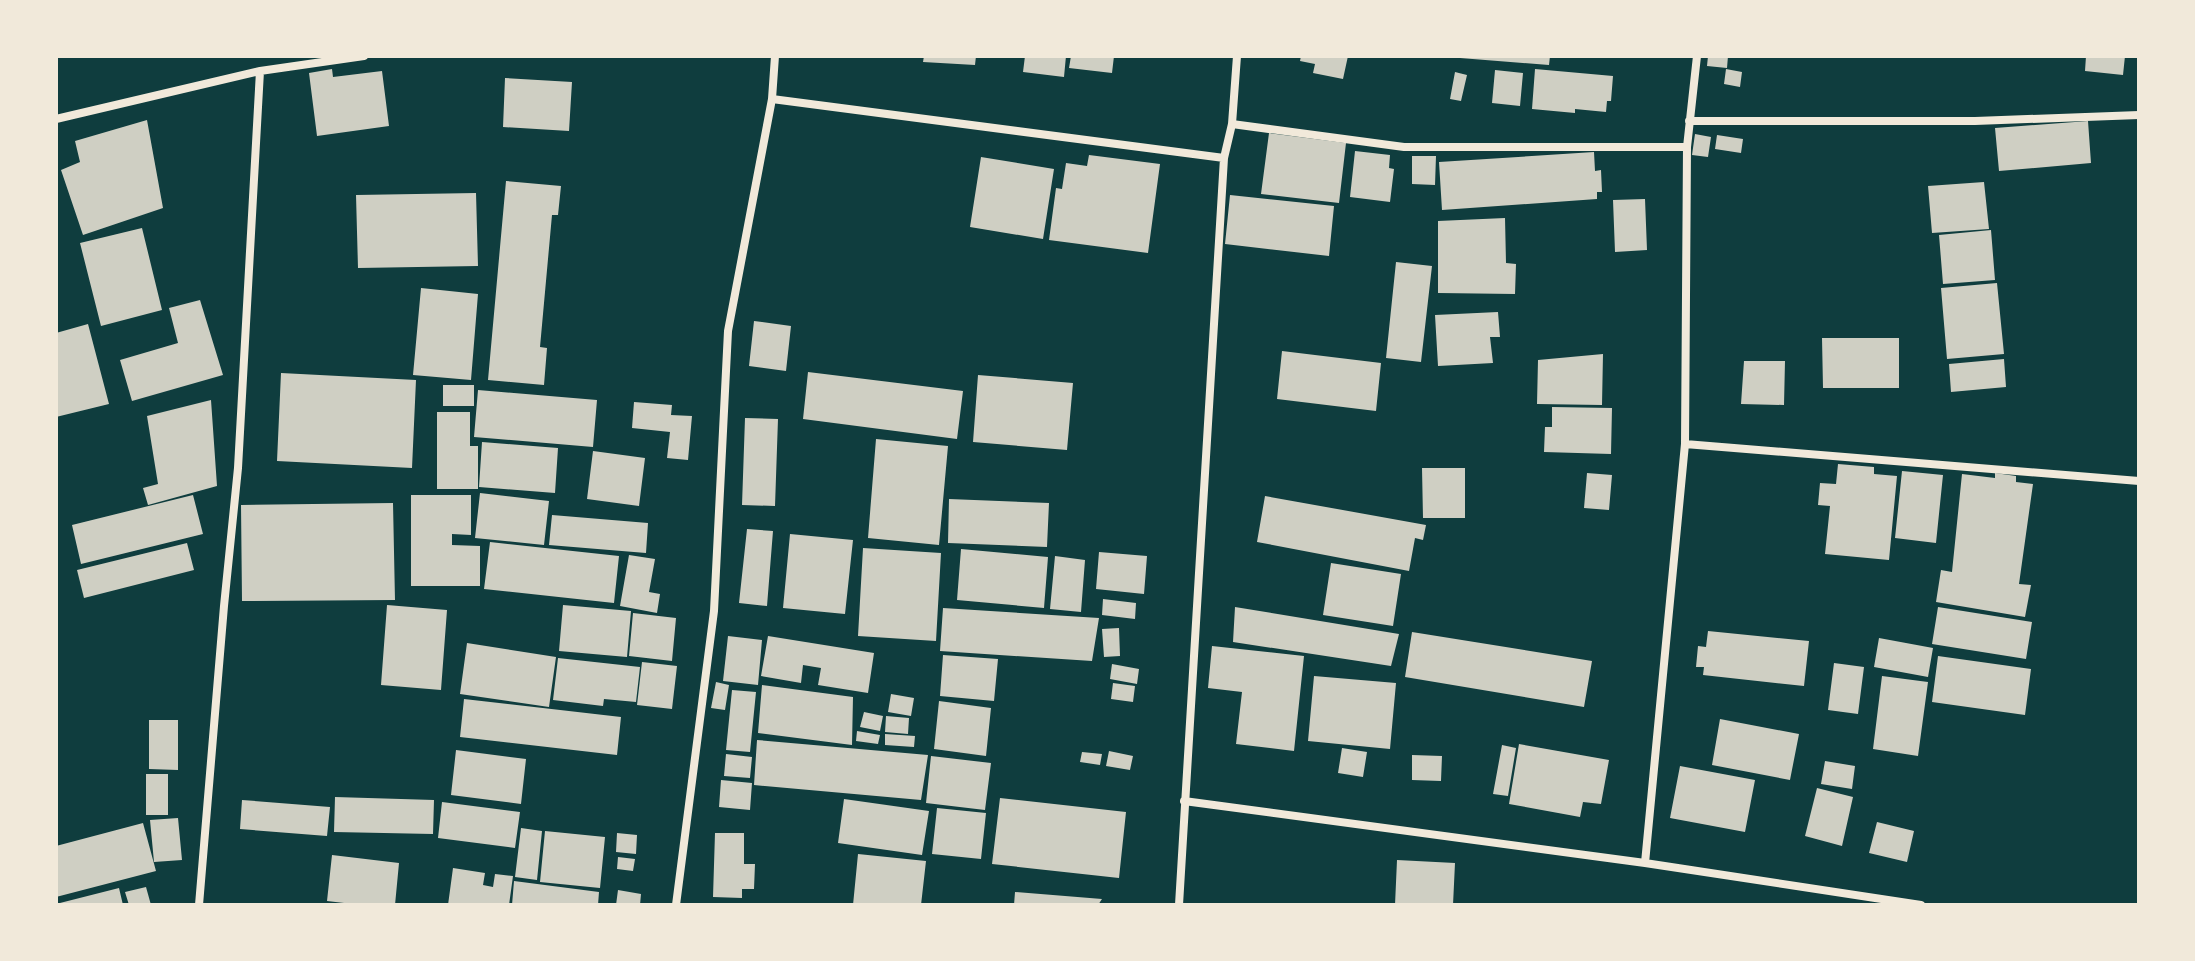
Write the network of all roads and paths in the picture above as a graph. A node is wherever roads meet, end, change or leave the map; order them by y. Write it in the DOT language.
graph roads {
  1 [pos="364,56"];
  2 [pos="775,56"];
  3 [pos="1237,56"];
  4 [pos="1697,56"];
  5 [pos="260,71"];
  6 [pos="772,99"];
  7 [pos="2139,115"];
  8 [pos="56,119"];
  9 [pos="1689,121"];
  10 [pos="1232,124"];
  11 [pos="1687,147"];
  12 [pos="1224,158"];
  13 [pos="1685,444"];
  14 [pos="2139,481"];
  15 [pos="1184,801"];
  16 [pos="1645,863"];
  17 [pos="199,905"];
  18 [pos="676,905"];
  19 [pos="1179,905"];
  20 [pos="1921,905"];
  1 -- 5 [label="street"];
  2 -- 6 [label="street"];
  3 -- 10 [label="street"];
  4 -- 9 [label="street"];
  5 -- 8 [label="street"];
  5 -- 17 [label="street"];
  6 -- 12 [label="street"];
  6 -- 18 [label="street"];
  7 -- 9 [label="street"];
  9 -- 11 [label="street"];
  10 -- 11 [label="street"];
  10 -- 12 [label="street"];
  11 -- 13 [label="street"];
  12 -- 15 [label="street"];
  13 -- 14 [label="street"];
  13 -- 16 [label="street"];
  15 -- 16 [label="street"];
  15 -- 19 [label="street"];
  16 -- 20 [label="street"];
}
